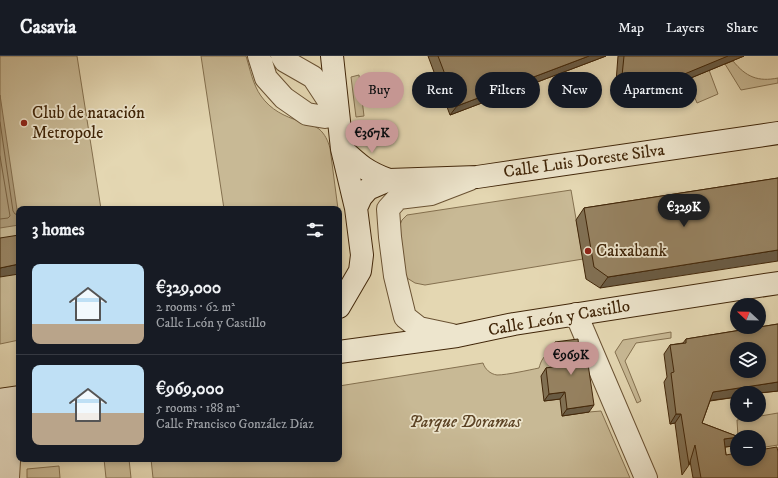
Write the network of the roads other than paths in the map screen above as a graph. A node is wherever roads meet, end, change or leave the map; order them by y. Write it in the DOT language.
graph roads {
  1 [pos="259,56"];
  2 [pos="282,56"];
  3 [pos="332,56"];
  4 [pos="338,115"];
  5 [pos="778,133"];
  6 [pos="342,149"];
  7 [pos="477,177"];
  8 [pos="389,180"];
  9 [pos="356,208"];
  10 [pos="778,283"];
  11 [pos="342,302"];
  12 [pos="576,314"];
  13 [pos="457,336"];
  14 [pos="342,352"];
  15 [pos="9,399"];
  16 [pos="8,478"];
  17 [pos="646,478"];
  1 -- 4 [label="street"];
  2 -- 4 [label="street"];
  3 -- 4 [label="street"];
  4 -- 6 [label="street"];
  5 -- 7 [label="street, Calle Luis Doreste Silva"];
  6 -- 8 [label="street, Calle Luis Doreste Silva"];
  6 -- 9 [label="street"];
  7 -- 8 [label="street, Calle Luis Doreste Silva"];
  7 -- 13 [label="street"];
  8 -- 9 [label="street, Calle Luis Doreste Silva"];
  9 -- 11 [label="street"];
  10 -- 12 [label="street, Calle León y Castillo"];
  12 -- 13 [label="street, Calle León y Castillo"];
  12 -- 17 [label="street"];
  13 -- 14 [label="street, Calle León y Castillo"];
  15 -- 16 [label="street"];
}
